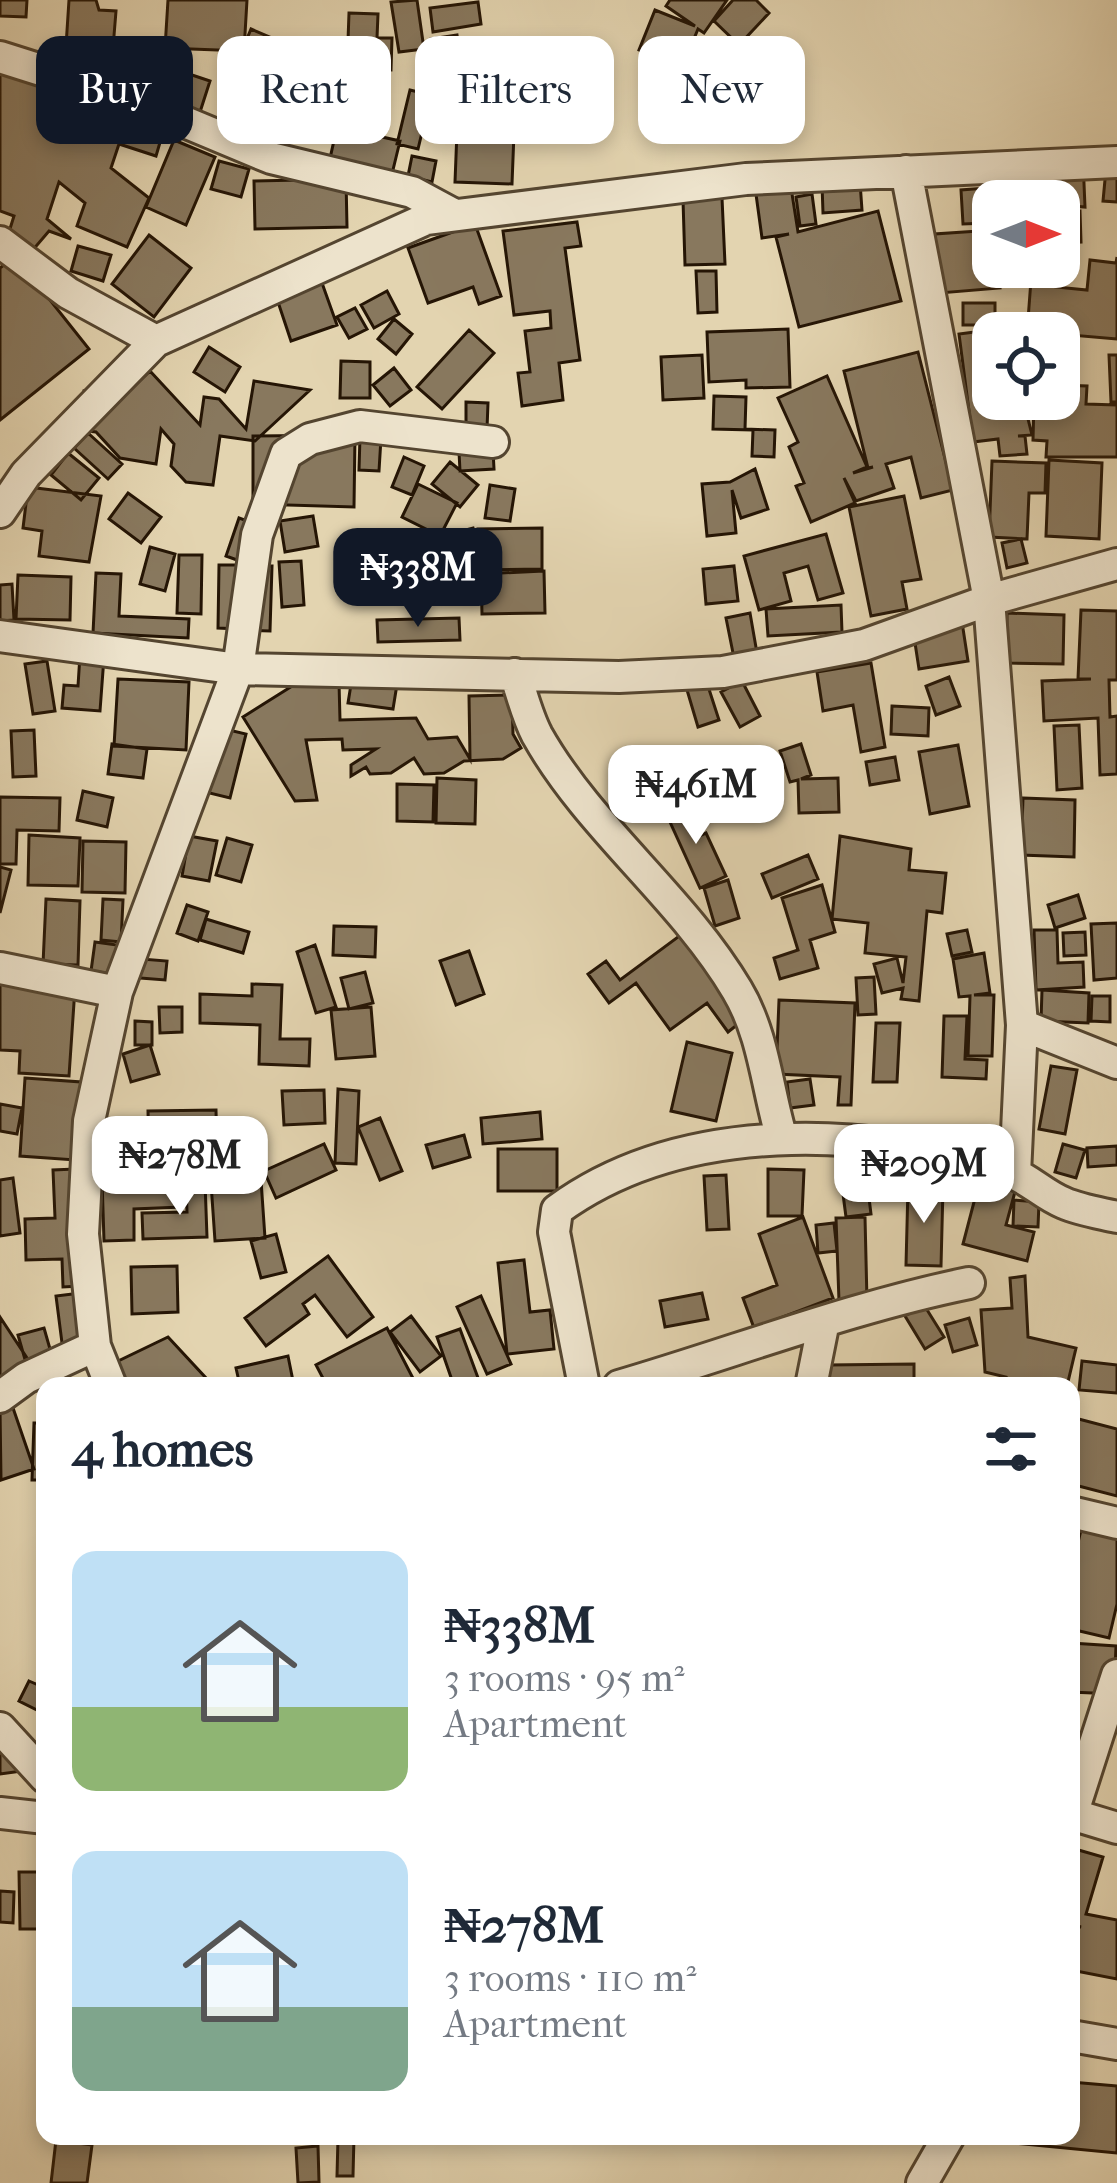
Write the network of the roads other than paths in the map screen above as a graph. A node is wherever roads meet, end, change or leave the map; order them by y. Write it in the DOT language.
graph roads {
  1 [pos="0,57"];
  2 [pos="1117,162"];
  3 [pos="905,171"];
  4 [pos="451,213"];
  5 [pos="0,242"];
  6 [pos="156,341"];
  7 [pos="493,442"];
  8 [pos="0,512"];
  9 [pos="1117,563"];
  10 [pos="989,600"];
  11 [pos="0,636"];
  12 [pos="238,668"];
  13 [pos="515,674"];
  14 [pos="0,968"];
  15 [pos="117,992"];
  16 [pos="1022,1025"];
  17 [pos="1117,1063"];
  18 [pos="782,1139"];
  19 [pos="1015,1174"];
  20 [pos="1117,1217"];
  21 [pos="969,1283"];
  22 [pos="823,1326"];
  23 [pos="95,1346"];
  24 [pos="107,1377"];
  25 [pos="582,1377"];
  26 [pos="650,1377"];
  27 [pos="813,1377"];
  28 [pos="0,1397"];
  29 [pos="1080,1515"];
  30 [pos="1117,1523"];
  31 [pos="1117,1675"];
  32 [pos="0,1728"];
  33 [pos="36,1767"];
  34 [pos="1080,1788"];
  35 [pos="0,1813"];
  36 [pos="36,1817"];
  37 [pos="1080,1818"];
  38 [pos="1117,1828"];
  39 [pos="1080,2038"];
  40 [pos="1117,2044"];
  41 [pos="944,2145"];
  42 [pos="922,2183"];
  1 -- 4 [label="street"];
  2 -- 3 [label="street"];
  3 -- 4 [label="street"];
  3 -- 10 [label="street"];
  4 -- 6 [label="street"];
  5 -- 6 [label="street"];
  6 -- 8 [label="street"];
  7 -- 12 [label="street"];
  9 -- 10 [label="street"];
  10 -- 13 [label="street"];
  10 -- 16 [label="street"];
  11 -- 12 [label="street"];
  12 -- 13 [label="street"];
  12 -- 15 [label="street"];
  13 -- 18 [label="street"];
  14 -- 15 [label="street"];
  15 -- 23 [label="street"];
  16 -- 17 [label="street"];
  16 -- 19 [label="street"];
  18 -- 19 [label="street"];
  18 -- 25 [label="street"];
  19 -- 20 [label="street"];
  21 -- 22 [label="street"];
  22 -- 26 [label="street"];
  22 -- 27 [label="street"];
  23 -- 24 [label="street"];
  23 -- 28 [label="street"];
  29 -- 30 [label="street"];
  31 -- 34 [label="street"];
  32 -- 33 [label="street"];
  35 -- 36 [label="street"];
  37 -- 38 [label="street"];
  39 -- 40 [label="street"];
  41 -- 42 [label="street"];
}
